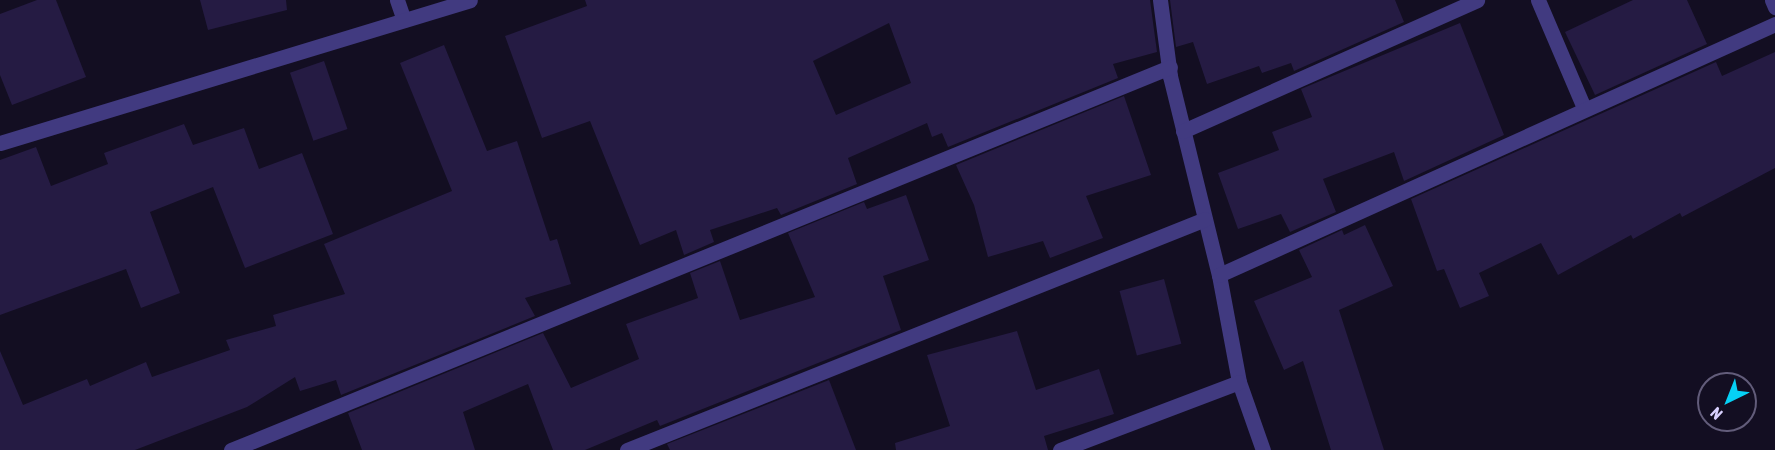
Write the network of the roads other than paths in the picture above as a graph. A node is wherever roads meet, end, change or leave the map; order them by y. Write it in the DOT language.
graph roads {
  1 [pos="397,0"];
  2 [pos="470,0"];
  3 [pos="1160,0"];
  4 [pos="1477,0"];
  5 [pos="1538,0"];
  6 [pos="1772,0"];
  7 [pos="1775,7"];
  8 [pos="404,20"];
  9 [pos="1775,24"];
  10 [pos="1170,67"];
  11 [pos="1584,108"];
  12 [pos="1183,131"];
  13 [pos="0,143"];
  14 [pos="1205,219"];
  15 [pos="1219,275"];
  16 [pos="1239,382"];
  17 [pos="231,450"];
  18 [pos="627,450"];
  19 [pos="1060,450"];
  20 [pos="1263,450"];
  1 -- 8 [label="street"];
  2 -- 8 [label="street"];
  3 -- 10 [label="street"];
  4 -- 12 [label="street"];
  5 -- 11 [label="street"];
  6 -- 7 [label="street"];
  8 -- 13 [label="street"];
  9 -- 11 [label="street"];
  10 -- 12 [label="street"];
  10 -- 17 [label="street"];
  11 -- 15 [label="street"];
  12 -- 14 [label="street"];
  14 -- 15 [label="street"];
  14 -- 18 [label="street"];
  15 -- 16 [label="street"];
  16 -- 19 [label="street"];
  16 -- 20 [label="street"];
}
